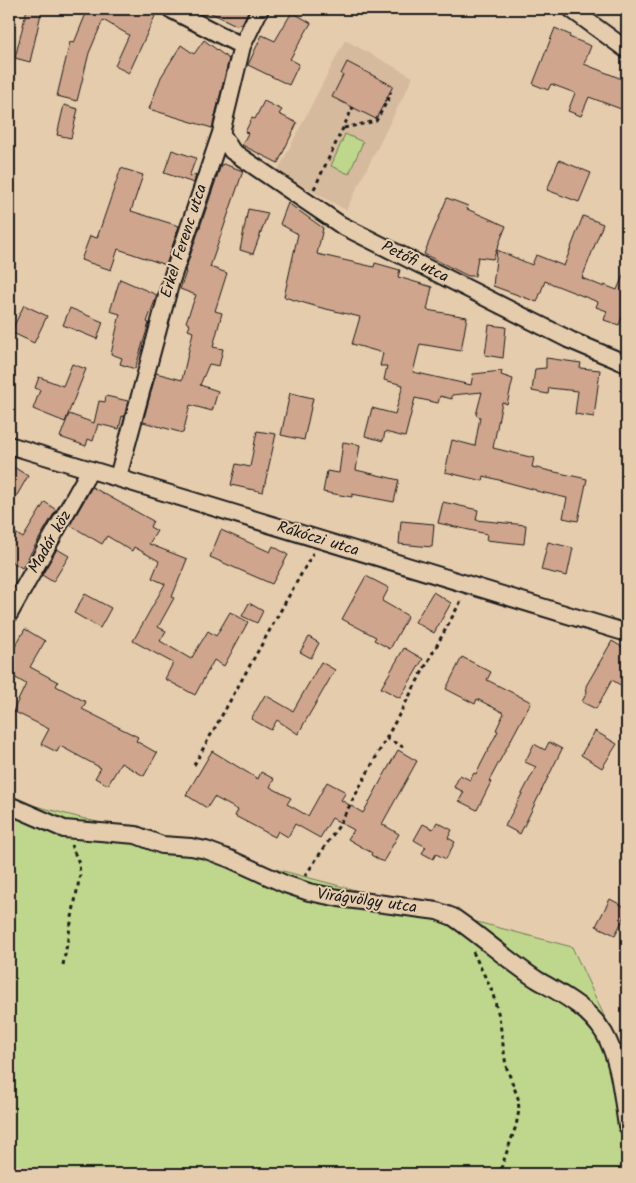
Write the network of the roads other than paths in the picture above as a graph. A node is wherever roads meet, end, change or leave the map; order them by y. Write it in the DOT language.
graph roads {
  1 [pos="170,9"];
  2 [pos="260,9"];
  3 [pos="571,9"];
  4 [pos="242,46"];
  5 [pos="627,50"];
  6 [pos="220,133"];
  7 [pos="627,364"];
  8 [pos="9,445"];
  9 [pos="90,470"];
  10 [pos="118,477"];
  11 [pos="9,614"];
  12 [pos="627,633"];
  13 [pos="9,805"];
  14 [pos="627,1126"];
  1 -- 4 [label="street"];
  2 -- 4 [label="street, Erkel Ferenc utca"];
  3 -- 5 [label="street"];
  4 -- 6 [label="street, Erkel Ferenc utca"];
  6 -- 7 [label="street, Petőfi utca"];
  6 -- 10 [label="street, Erkel Ferenc utca"];
  8 -- 9 [label="street, Rákóczi utca"];
  9 -- 10 [label="street, Rákóczi utca"];
  9 -- 11 [label="street, Madár köz"];
  10 -- 12 [label="street, Rákóczi utca"];
  13 -- 14 [label="street, Virágvölgy utca"];
}
